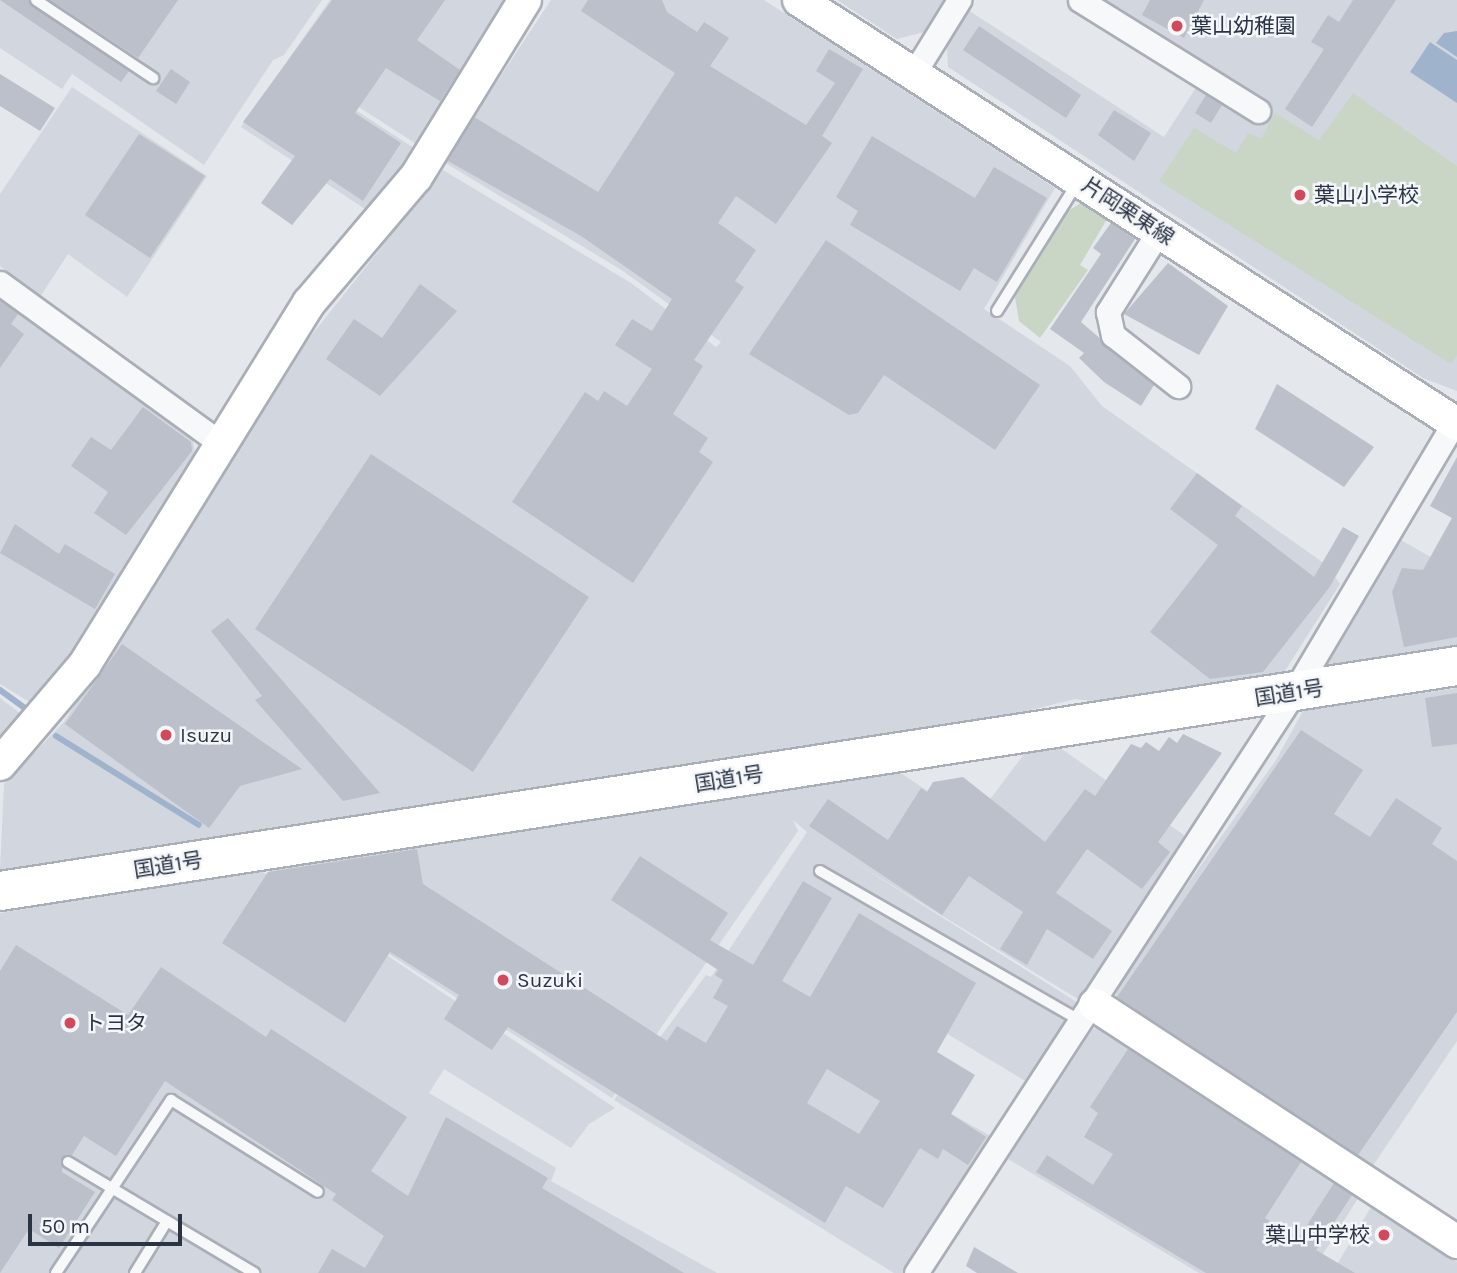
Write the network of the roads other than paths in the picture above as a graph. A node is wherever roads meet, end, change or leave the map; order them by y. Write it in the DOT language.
graph roads {
  1 [pos="36,0"];
  2 [pos="526,0"];
  3 [pos="799,0"];
  4 [pos="959,0"];
  5 [pos="1080,0"];
  6 [pos="914,73"];
  7 [pos="153,78"];
  8 [pos="1258,111"];
  9 [pos="1079,179"];
  10 [pos="1159,231"];
  11 [pos="0,283"];
  12 [pos="997,312"];
  13 [pos="1178,386"];
  14 [pos="1456,421"];
  15 [pos="220,443"];
  16 [pos="1457,666"];
  17 [pos="1294,692"];
  18 [pos="0,764"];
  19 [pos="820,871"];
  20 [pos="0,891"];
  21 [pos="1089,1014"];
  22 [pos="68,1162"];
  23 [pos="111,1187"];
  24 [pos="318,1192"];
  25 [pos="167,1221"];
  26 [pos="1457,1242"];
  27 [pos="56,1273"];
  28 [pos="135,1273"];
  29 [pos="254,1273"];
  30 [pos="916,1273"];
  1 -- 7 [label="lane"];
  2 -- 15 [label="street"];
  3 -- 6 [label="street, 片岡栗東線"];
  4 -- 6 [label="street"];
  5 -- 8 [label="street"];
  6 -- 9 [label="street, 片岡栗東線"];
  9 -- 10 [label="street, 片岡栗東線"];
  9 -- 12 [label="lane"];
  10 -- 13 [label="street"];
  10 -- 14 [label="street, 片岡栗東線"];
  11 -- 15 [label="street"];
  14 -- 17 [label="street"];
  15 -- 18 [label="street"];
  16 -- 17 [label="highway, 国道1号"];
  17 -- 20 [label="highway, 国道1号"];
  17 -- 21 [label="street"];
  19 -- 21 [label="lane"];
  21 -- 26 [label="street"];
  21 -- 30 [label="street"];
  22 -- 23 [label="lane"];
  23 -- 24 [label="lane"];
  23 -- 25 [label="lane"];
  23 -- 27 [label="lane"];
  25 -- 28 [label="lane"];
  25 -- 29 [label="lane"];
}
